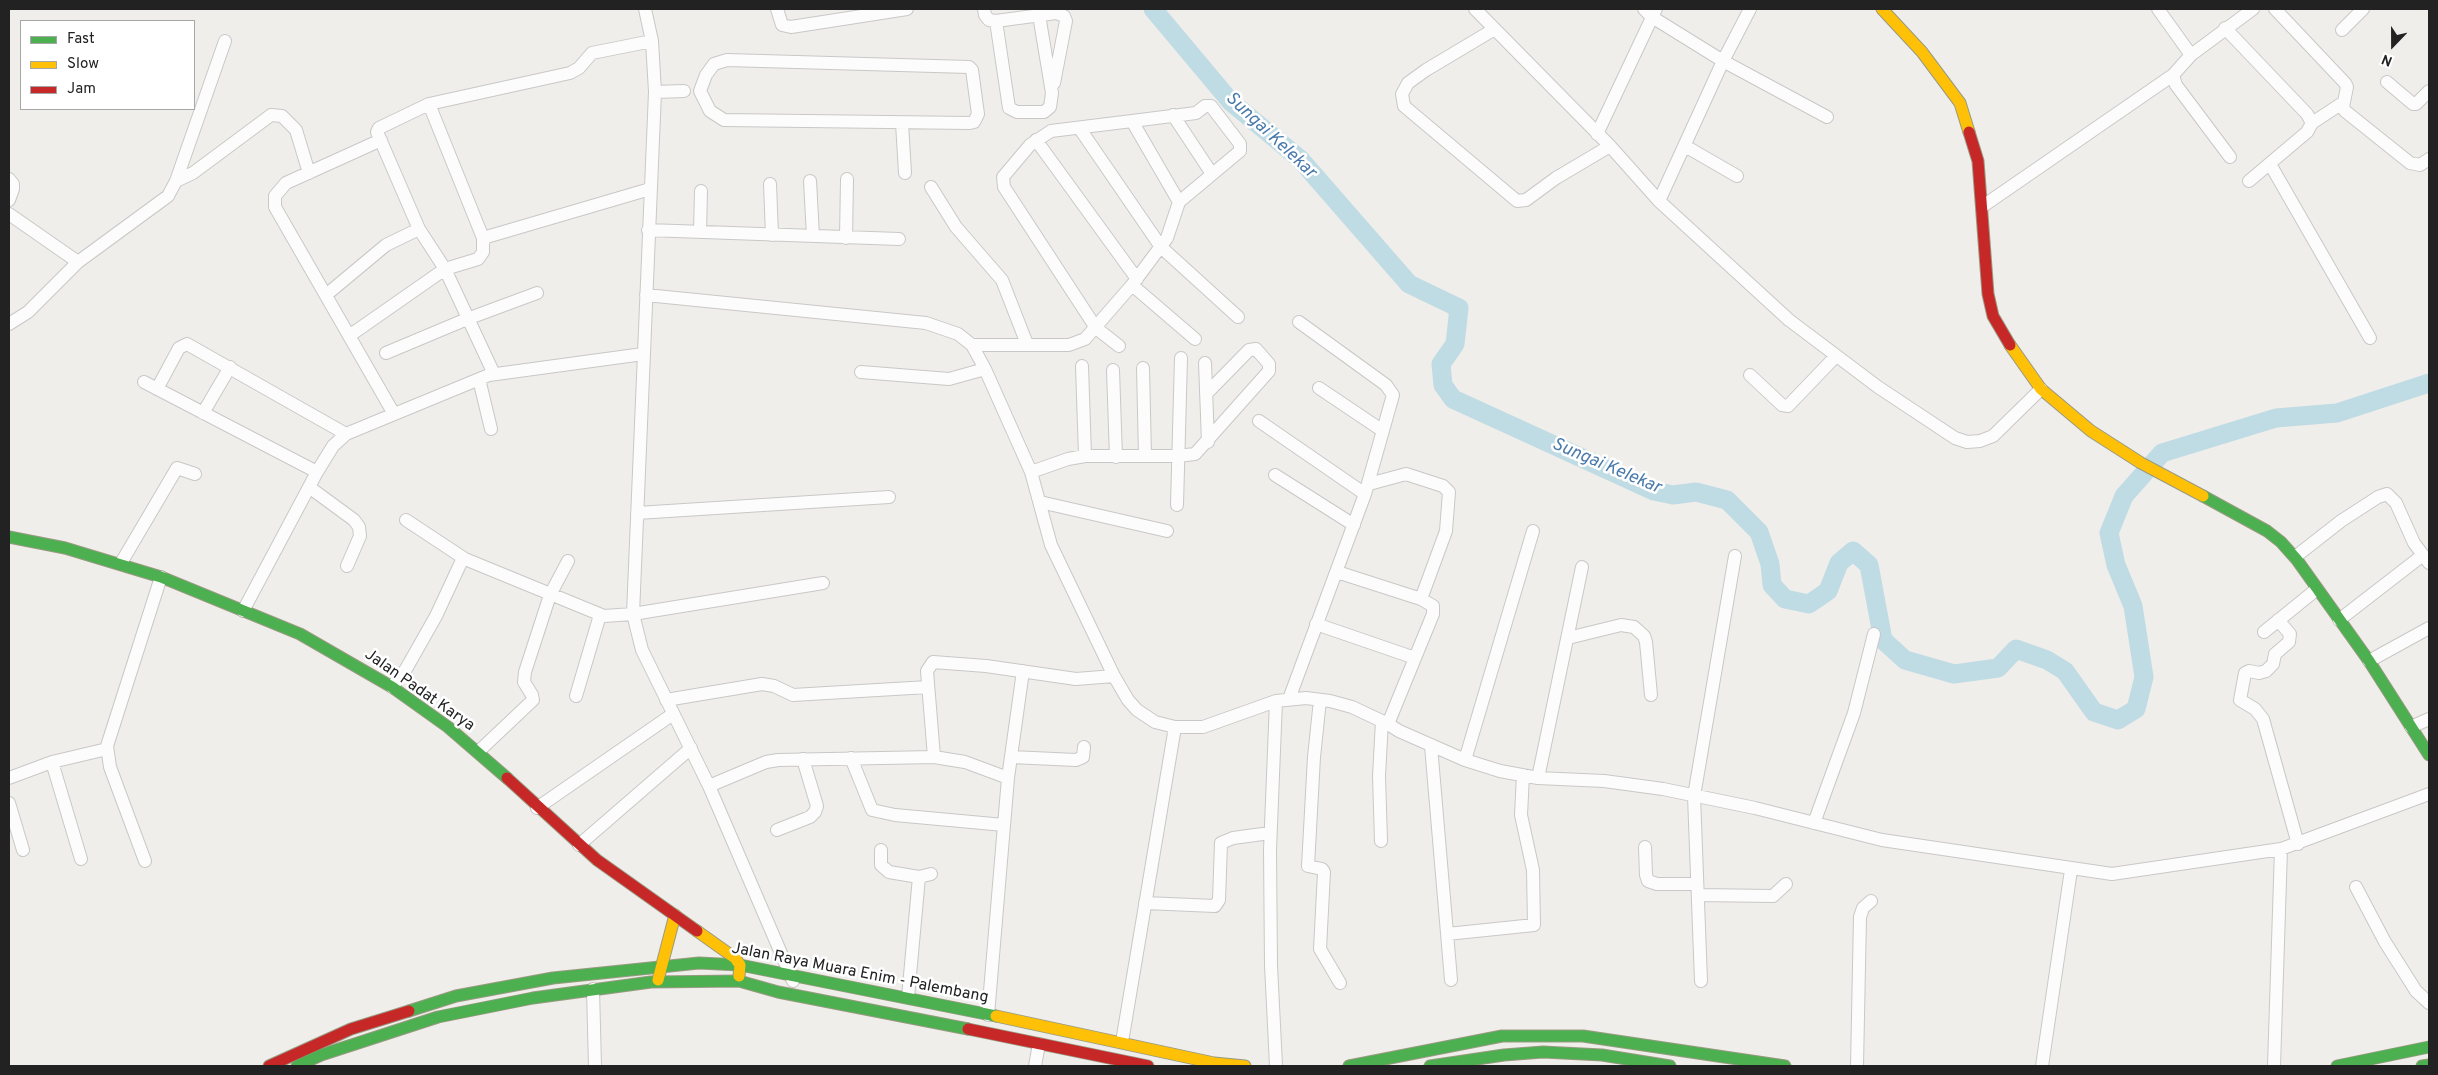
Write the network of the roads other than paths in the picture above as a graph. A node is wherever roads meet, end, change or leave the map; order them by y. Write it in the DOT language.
graph roads {
  1 [pos="645,9"];
  2 [pos="777,9"];
  3 [pos="907,9"];
  4 [pos="984,9"];
  5 [pos="1475,9"];
  6 [pos="1750,9"];
  7 [pos="1882,9"];
  8 [pos="2158,9"];
  9 [pos="2253,9"];
  10 [pos="2276,9"];
  11 [pos="2363,9"];
  12 [pos="874,11"];
  13 [pos="1651,11"];
  14 [pos="1039,16"];
  15 [pos="996,21"];
  16 [pos="2225,28"];
  17 [pos="1493,30"];
  18 [pos="2342,30"];
  19 [pos="652,41"];
  20 [pos="225,42"];
  21 [pos="2191,55"];
  22 [pos="1723,62"];
  23 [pos="2173,75"];
  24 [pos="2387,82"];
  25 [pos="692,90"];
  26 [pos="2429,90"];
  27 [pos="655,92"];
  28 [pos="1052,93"];
  29 [pos="2344,102"];
  30 [pos="429,104"];
  31 [pos="1173,116"];
  32 [pos="1827,117"];
  33 [pos="1132,121"];
  34 [pos="902,123"];
  35 [pos="2312,123"];
  36 [pos="1080,128"];
  37 [pos="1597,134"];
  38 [pos="381,140"];
  39 [pos="1036,140"];
  40 [pos="1610,146"];
  41 [pos="1685,146"];
  42 [pos="2230,157"];
  43 [pos="2429,159"];
  44 [pos="2270,164"];
  45 [pos="309,173"];
  46 [pos="905,173"];
  47 [pos="1212,174"];
  48 [pos="1737,176"];
  49 [pos="9,179"];
  50 [pos="847,179"];
  51 [pos="176,181"];
  52 [pos="2249,181"];
  53 [pos="810,182"];
  54 [pos="770,184"];
  55 [pos="931,187"];
  56 [pos="650,189"];
  57 [pos="701,191"];
  58 [pos="9,200"];
  59 [pos="1660,201"];
  60 [pos="1179,202"];
  61 [pos="1983,206"];
  62 [pos="9,214"];
  63 [pos="419,229"];
  64 [pos="648,230"];
  65 [pos="700,232"];
  66 [pos="772,235"];
  67 [pos="813,236"];
  68 [pos="483,238"];
  69 [pos="846,238"];
  70 [pos="899,239"];
  71 [pos="1161,246"];
  72 [pos="78,262"];
  73 [pos="445,269"];
  74 [pos="1134,282"];
  75 [pos="536,293"];
  76 [pos="326,295"];
  77 [pos="646,295"];
  78 [pos="1238,318"];
  79 [pos="467,319"];
  80 [pos="1299,322"];
  81 [pos="9,324"];
  82 [pos="1096,328"];
  83 [pos="349,336"];
  84 [pos="2370,338"];
  85 [pos="1195,339"];
  86 [pos="1027,344"];
  87 [pos="972,345"];
  88 [pos="1119,346"];
  89 [pos="386,353"];
  90 [pos="643,354"];
  91 [pos="1836,356"];
  92 [pos="1181,358"];
  93 [pos="1205,363"];
  94 [pos="1082,366"];
  95 [pos="230,368"];
  96 [pos="1143,368"];
  97 [pos="985,369"];
  98 [pos="1113,370"];
  99 [pos="861,372"];
  100 [pos="494,374"];
  101 [pos="1750,375"];
  102 [pos="479,379"];
  103 [pos="144,382"];
  104 [pos="1319,388"];
  105 [pos="2041,388"];
  106 [pos="157,389"];
  107 [pos="1206,394"];
  108 [pos="203,412"];
  109 [pos="394,414"];
  110 [pos="1259,421"];
  111 [pos="491,429"];
  112 [pos="1383,431"];
  113 [pos="346,434"];
  114 [pos="1208,442"];
  115 [pos="1085,456"];
  116 [pos="1145,456"];
  117 [pos="1177,456"];
  118 [pos="1116,457"];
  119 [pos="318,472"];
  120 [pos="1031,472"];
  121 [pos="195,474"];
  122 [pos="1274,475"];
  123 [pos="310,487"];
  124 [pos="1367,489"];
  125 [pos="889,497"];
  126 [pos="1040,502"];
  127 [pos="1177,505"];
  128 [pos="637,512"];
  129 [pos="406,520"];
  130 [pos="1354,525"];
  131 [pos="1167,531"];
  132 [pos="1533,531"];
  133 [pos="9,537"];
  134 [pos="1735,556"];
  135 [pos="2295,557"];
  136 [pos="463,558"];
  137 [pos="2426,559"];
  138 [pos="568,561"];
  139 [pos="121,563"];
  140 [pos="347,566"];
  141 [pos="1582,567"];
  142 [pos="1337,572"];
  143 [pos="160,577"];
  144 [pos="822,583"];
  145 [pos="2317,589"];
  146 [pos="550,595"];
  147 [pos="1421,599"];
  148 [pos="243,611"];
  149 [pos="633,614"];
  150 [pos="600,615"];
  151 [pos="2278,620"];
  152 [pos="2339,620"];
  153 [pos="1316,624"];
  154 [pos="2429,628"];
  155 [pos="2264,632"];
  156 [pos="1874,634"];
  157 [pos="1568,638"];
  158 [pos="1415,658"];
  159 [pos="2369,661"];
  160 [pos="1023,672"];
  161 [pos="1114,676"];
  162 [pos="392,687"];
  163 [pos="928,687"];
  164 [pos="1651,695"];
  165 [pos="576,696"];
  166 [pos="1289,699"];
  167 [pos="666,700"];
  168 [pos="1320,700"];
  169 [pos="1276,701"];
  170 [pos="673,714"];
  171 [pos="2429,719"];
  172 [pos="1385,722"];
  173 [pos="2411,726"];
  174 [pos="1175,728"];
  175 [pos="1431,746"];
  176 [pos="1084,747"];
  177 [pos="691,748"];
  178 [pos="107,749"];
  179 [pos="478,752"];
  180 [pos="2429,755"];
  181 [pos="934,757"];
  182 [pos="1011,757"];
  183 [pos="851,758"];
  184 [pos="803,759"];
  185 [pos="1465,760"];
  186 [pos="52,762"];
  187 [pos="1523,775"];
  188 [pos="9,778"];
  189 [pos="1008,778"];
  190 [pos="1538,778"];
  191 [pos="709,786"];
  192 [pos="2429,794"];
  193 [pos="1694,796"];
  194 [pos="9,803"];
  195 [pos="537,808"];
  196 [pos="1814,822"];
  197 [pos="1004,825"];
  198 [pos="777,830"];
  199 [pos="1270,833"];
  200 [pos="1381,841"];
  201 [pos="2298,844"];
  202 [pos="578,845"];
  203 [pos="1645,847"];
  204 [pos="2281,849"];
  205 [pos="23,850"];
  206 [pos="881,850"];
  207 [pos="81,859"];
  208 [pos="145,861"];
  209 [pos="2071,870"];
  210 [pos="1786,884"];
  211 [pos="2356,887"];
  212 [pos="1697,890"];
  213 [pos="1871,901"];
  214 [pos="1145,903"];
  215 [pos="675,915"];
  216 [pos="1447,934"];
  217 [pos="740,965"];
  218 [pos="662,968"];
  219 [pos="792,975"];
  220 [pos="1451,980"];
  221 [pos="1701,981"];
  222 [pos="658,982"];
  223 [pos="738,982"];
  224 [pos="1340,983"];
  225 [pos="594,989"];
  226 [pos="795,995"];
  227 [pos="895,995"];
  228 [pos="908,998"];
  229 [pos="2429,1003"];
  230 [pos="891,1013"];
  231 [pos="988,1015"];
  232 [pos="1122,1042"];
  233 [pos="1039,1044"];
  234 [pos="2429,1048"];
  235 [pos="1504,1061"];
  236 [pos="1132,1064"];
  237 [pos="1641,1064"];
  238 [pos="2429,1064"];
  239 [pos="269,1066"];
  240 [pos="296,1066"];
  241 [pos="595,1066"];
  242 [pos="1035,1066"];
  243 [pos="1148,1066"];
  244 [pos="1245,1066"];
  245 [pos="1276,1066"];
  246 [pos="1349,1066"];
  247 [pos="1430,1066"];
  248 [pos="1670,1066"];
  249 [pos="1785,1066"];
  250 [pos="1856,1066"];
  251 [pos="2042,1066"];
  252 [pos="2274,1066"];
  253 [pos="2337,1066"];
  254 [pos="2422,1066"];
  1 -- 19 [label="street"];
  2 -- 12 [label="street"];
  3 -- 12 [label="street"];
  4 -- 15 [label="street"];
  5 -- 17 [label="street"];
  6 -- 22 [label="street"];
  7 -- 61 [label="main road"];
  8 -- 21 [label="street"];
  9 -- 16 [label="street"];
  10 -- 29 [label="street"];
  11 -- 18 [label="street"];
  13 -- 22 [label="street"];
  13 -- 37 [label="street"];
  14 -- 15 [label="street"];
  14 -- 28 [label="street"];
  14 -- 28 [label="street"];
  15 -- 28 [label="street"];
  16 -- 21 [label="street"];
  16 -- 35 [label="street"];
  17 -- 37 [label="street"];
  17 -- 40 [label="street"];
  19 -- 27 [label="street"];
  19 -- 30 [label="street"];
  20 -- 51 [label="street"];
  21 -- 23 [label="street"];
  22 -- 32 [label="street"];
  22 -- 41 [label="street"];
  23 -- 42 [label="street"];
  23 -- 61 [label="street"];
  24 -- 26 [label="street"];
  25 -- 27 [label="street"];
  25 -- 34 [label="street"];
  25 -- 34 [label="street"];
  27 -- 56 [label="street"];
  29 -- 35 [label="street"];
  29 -- 43 [label="street"];
  30 -- 38 [label="street"];
  30 -- 68 [label="street"];
  31 -- 33 [label="street"];
  31 -- 47 [label="street"];
  31 -- 47 [label="street"];
  33 -- 36 [label="street"];
  33 -- 60 [label="street"];
  34 -- 46 [label="street"];
  35 -- 44 [label="street"];
  36 -- 39 [label="street"];
  36 -- 71 [label="street"];
  37 -- 40 [label="street"];
  38 -- 45 [label="street"];
  38 -- 63 [label="street"];
  39 -- 74 [label="street"];
  39 -- 82 [label="street"];
  40 -- 59 [label="street"];
  41 -- 48 [label="street"];
  41 -- 59 [label="street"];
  44 -- 52 [label="street"];
  44 -- 84 [label="street"];
  45 -- 51 [label="street"];
  45 -- 76 [label="street"];
  47 -- 60 [label="street"];
  49 -- 58 [label="street"];
  50 -- 69 [label="street"];
  51 -- 72 [label="street"];
  53 -- 67 [label="street"];
  54 -- 66 [label="street"];
  55 -- 86 [label="street"];
  56 -- 64 [label="street"];
  56 -- 68 [label="street"];
  57 -- 65 [label="street"];
  59 -- 91 [label="street"];
  60 -- 71 [label="street"];
  61 -- 105 [label="main road"];
  62 -- 72 [label="street"];
  63 -- 73 [label="street"];
  63 -- 76 [label="street"];
  64 -- 65 [label="street"];
  64 -- 77 [label="street"];
  65 -- 66 [label="street"];
  66 -- 67 [label="street"];
  67 -- 69 [label="street"];
  68 -- 73 [label="street"];
  69 -- 70 [label="street"];
  71 -- 74 [label="street"];
  71 -- 78 [label="street"];
  72 -- 81 [label="street"];
  73 -- 79 [label="street"];
  73 -- 83 [label="street"];
  74 -- 82 [label="street"];
  74 -- 85 [label="street"];
  75 -- 79 [label="street"];
  76 -- 83 [label="street"];
  77 -- 87 [label="street"];
  77 -- 90 [label="street"];
  79 -- 89 [label="street"];
  79 -- 100 [label="street"];
  80 -- 112 [label="street"];
  82 -- 86 [label="street"];
  82 -- 88 [label="street"];
  83 -- 109 [label="street"];
  86 -- 87 [label="street"];
  87 -- 97 [label="street"];
  90 -- 100 [label="street"];
  90 -- 128 [label="street"];
  91 -- 101 [label="street"];
  91 -- 105 [label="street"];
  92 -- 117 [label="street"];
  93 -- 107 [label="street"];
  94 -- 115 [label="street"];
  95 -- 106 [label="street"];
  95 -- 108 [label="street"];
  95 -- 113 [label="street"];
  96 -- 116 [label="street"];
  97 -- 99 [label="street"];
  97 -- 120 [label="street"];
  98 -- 118 [label="street"];
  100 -- 102 [label="street"];
  102 -- 109 [label="street"];
  102 -- 111 [label="street"];
  103 -- 106 [label="street"];
  104 -- 112 [label="street"];
  105 -- 135 [label="main road"];
  106 -- 108 [label="street"];
  107 -- 114 [label="street"];
  107 -- 114 [label="street"];
  108 -- 119 [label="street"];
  109 -- 113 [label="street"];
  110 -- 124 [label="street"];
  112 -- 124 [label="street"];
  113 -- 119 [label="street"];
  114 -- 117 [label="street"];
  115 -- 118 [label="street"];
  115 -- 120 [label="street"];
  116 -- 117 [label="street"];
  116 -- 118 [label="street"];
  117 -- 127 [label="street"];
  119 -- 123 [label="street"];
  120 -- 126 [label="street"];
  121 -- 139 [label="street"];
  122 -- 130 [label="street"];
  123 -- 140 [label="street"];
  123 -- 148 [label="street"];
  124 -- 130 [label="street"];
  124 -- 147 [label="street"];
  125 -- 128 [label="street"];
  126 -- 131 [label="street"];
  126 -- 161 [label="street"];
  128 -- 149 [label="street"];
  129 -- 136 [label="street"];
  130 -- 142 [label="street"];
  132 -- 185 [label="street"];
  133 -- 139 [label="main road, Jalan Padat Karya"];
  134 -- 193 [label="street"];
  135 -- 137 [label="street"];
  135 -- 145 [label="main road"];
  136 -- 146 [label="street"];
  136 -- 162 [label="street"];
  137 -- 152 [label="street"];
  138 -- 146 [label="street"];
  139 -- 143 [label="main road, Jalan Padat Karya"];
  141 -- 157 [label="street"];
  142 -- 147 [label="street"];
  142 -- 153 [label="street"];
  143 -- 148 [label="main road, Jalan Padat Karya"];
  143 -- 178 [label="street"];
  144 -- 149 [label="street"];
  145 -- 151 [label="street"];
  145 -- 152 [label="main road"];
  146 -- 150 [label="street"];
  146 -- 179 [label="street"];
  147 -- 158 [label="street"];
  148 -- 162 [label="main road, Jalan Padat Karya"];
  149 -- 150 [label="street"];
  149 -- 167 [label="street"];
  150 -- 165 [label="street"];
  151 -- 155 [label="street"];
  151 -- 201 [label="street"];
  152 -- 159 [label="main road"];
  153 -- 158 [label="street"];
  153 -- 166 [label="street"];
  154 -- 159 [label="street"];
  156 -- 196 [label="street"];
  157 -- 164 [label="street"];
  157 -- 190 [label="street"];
  158 -- 172 [label="street"];
  159 -- 173 [label="main road"];
  160 -- 161 [label="street"];
  160 -- 163 [label="street"];
  160 -- 182 [label="street"];
  161 -- 174 [label="street"];
  162 -- 179 [label="main road, Jalan Padat Karya"];
  163 -- 167 [label="street"];
  163 -- 181 [label="street"];
  166 -- 168 [label="street"];
  166 -- 169 [label="street"];
  167 -- 170 [label="street"];
  168 -- 172 [label="street"];
  168 -- 224 [label="street"];
  169 -- 174 [label="street"];
  169 -- 199 [label="street"];
  170 -- 177 [label="street"];
  170 -- 195 [label="street"];
  171 -- 173 [label="street"];
  172 -- 175 [label="street"];
  172 -- 200 [label="street"];
  173 -- 180 [label="main road"];
  174 -- 214 [label="street"];
  175 -- 185 [label="street"];
  175 -- 216 [label="street"];
  176 -- 182 [label="street"];
  177 -- 191 [label="street"];
  177 -- 202 [label="street"];
  178 -- 186 [label="street"];
  178 -- 208 [label="street"];
  179 -- 195 [label="main road, Jalan Padat Karya"];
  181 -- 183 [label="street"];
  181 -- 189 [label="street"];
  182 -- 189 [label="street"];
  183 -- 184 [label="street"];
  183 -- 197 [label="street"];
  184 -- 191 [label="street"];
  184 -- 198 [label="street"];
  185 -- 187 [label="street"];
  186 -- 188 [label="street"];
  186 -- 207 [label="street"];
  187 -- 190 [label="street"];
  187 -- 216 [label="street"];
  189 -- 197 [label="street"];
  190 -- 193 [label="street"];
  191 -- 219 [label="street"];
  192 -- 201 [label="street"];
  193 -- 196 [label="street"];
  193 -- 212 [label="street"];
  194 -- 205 [label="street"];
  195 -- 202 [label="main road, Jalan Padat Karya"];
  196 -- 209 [label="street"];
  197 -- 231 [label="street"];
  199 -- 214 [label="street"];
  199 -- 245 [label="street"];
  201 -- 204 [label="street"];
  202 -- 215 [label="main road, Jalan Padat Karya"];
  203 -- 212 [label="street"];
  204 -- 209 [label="street"];
  204 -- 252 [label="street"];
  206 -- 228 [label="street"];
  209 -- 251 [label="street"];
  210 -- 212 [label="street"];
  211 -- 229 [label="street"];
  212 -- 221 [label="street"];
  213 -- 250 [label="street"];
  214 -- 232 [label="street"];
  215 -- 217 [label="main road, Jalan Padat Karya"];
  215 -- 218 [label="main road"];
  216 -- 220 [label="street"];
  217 -- 218 [label="main road, Jalan Raya Muara Enim - Palembang"];
  217 -- 219 [label="main road, Jalan Raya Muara Enim - Palembang"];
  217 -- 223 [label="main road"];
  218 -- 222 [label="main road"];
  218 -- 239 [label="main road, Jalan Raya Muara Enim - Palembang"];
  219 -- 226 [label="street"];
  219 -- 227 [label="main road, Jalan Raya Muara Enim - Palembang"];
  222 -- 223 [label="main road, Jalan Raya Muara Enim - Palembang"];
  222 -- 225 [label="main road, Jalan Raya Muara Enim - Palembang"];
  223 -- 226 [label="main road, Jalan Raya Muara Enim - Palembang"];
  225 -- 240 [label="main road, Jalan Raya Muara Enim - Palembang"];
  225 -- 241 [label="street"];
  226 -- 230 [label="main road, Jalan Raya Muara Enim - Palembang"];
  227 -- 228 [label="main road, Jalan Raya Muara Enim - Palembang"];
  227 -- 230 [label="main road"];
  228 -- 231 [label="main road, Jalan Raya Muara Enim - Palembang"];
  230 -- 233 [label="main road, Jalan Raya Muara Enim - Palembang"];
  231 -- 232 [label="main road, Jalan Raya Muara Enim - Palembang"];
  232 -- 244 [label="main road, Jalan Raya Muara Enim - Palembang"];
  233 -- 236 [label="main road, Jalan Raya Muara Enim - Palembang"];
  233 -- 242 [label="street"];
  234 -- 253 [label="main road"];
  235 -- 237 [label="main road"];
  235 -- 247 [label="main road"];
  236 -- 243 [label="main road, Jalan Raya Muara Enim - Palembang"];
  237 -- 248 [label="main road"];
  238 -- 254 [label="main road"];
  246 -- 249 [label="main road"];
}
